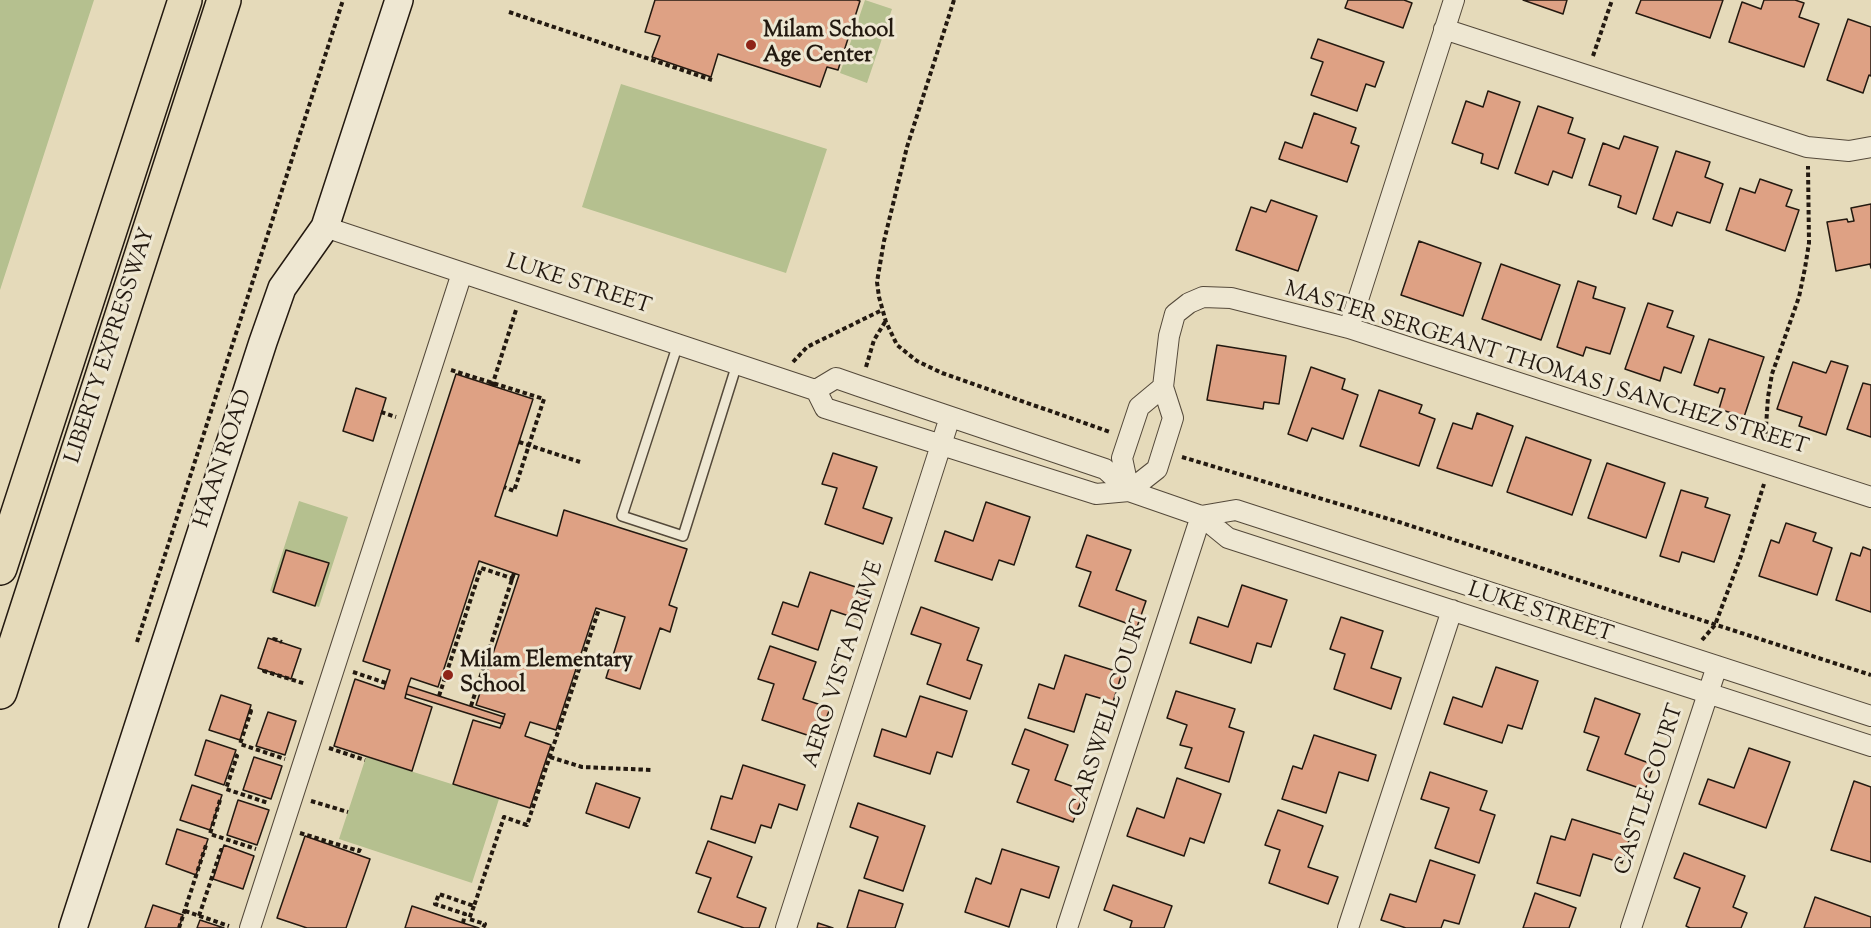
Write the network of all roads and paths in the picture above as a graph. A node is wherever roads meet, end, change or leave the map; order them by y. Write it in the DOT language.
graph roads {
  1 [pos="185,0"];
  2 [pos="225,0"];
  3 [pos="343,0"];
  4 [pos="399,0"];
  5 [pos="954,0"];
  6 [pos="1454,0"];
  7 [pos="1612,0"];
  8 [pos="509,12"];
  9 [pos="1444,28"];
  10 [pos="1587,75"];
  11 [pos="712,80"];
  12 [pos="1808,147"];
  13 [pos="1871,147"];
  14 [pos="325,227"];
  15 [pos="462,273"];
  16 [pos="522,292"];
  17 [pos="882,310"];
  18 [pos="886,322"];
  19 [pos="1349,328"];
  20 [pos="678,344"];
  21 [pos="737,364"];
  22 [pos="445,368"];
  23 [pos="780,378"];
  24 [pos="493,385"];
  25 [pos="860,386"];
  26 [pos="1163,387"];
  27 [pos="816,390"];
  28 [pos="950,417"];
  29 [pos="1128,439"];
  30 [pos="519,442"];
  31 [pos="941,445"];
  32 [pos="529,446"];
  33 [pos="1163,451"];
  34 [pos="580,462"];
  35 [pos="1764,463"];
  36 [pos="504,488"];
  37 [pos="1129,491"];
  38 [pos="1871,497"];
  39 [pos="1201,516"];
  40 [pos="0,568"];
  41 [pos="514,573"];
  42 [pos="512,578"];
  43 [pos="517,580"];
  44 [pos="599,609"];
  45 [pos="1452,610"];
  46 [pos="1715,625"];
  47 [pos="497,627"];
  48 [pos="502,629"];
  49 [pos="274,640"];
  50 [pos="493,640"];
  51 [pos="282,642"];
  52 [pos="498,642"];
  53 [pos="136,645"];
  54 [pos="1688,657"];
  55 [pos="1717,666"];
  56 [pos="264,670"];
  57 [pos="346,670"];
  58 [pos="1871,675"];
  59 [pos="386,683"];
  60 [pos="327,691"];
  61 [pos="0,692"];
  62 [pos="1708,693"];
  63 [pos="439,696"];
  64 [pos="471,706"];
  65 [pos="249,711"];
  66 [pos="1871,716"];
  67 [pos="322,745"];
  68 [pos="1871,746"];
  69 [pos="235,755"];
  70 [pos="550,757"];
  71 [pos="366,760"];
  72 [pos="303,765"];
  73 [pos="652,771"];
  74 [pos="305,799"];
  75 [pos="220,800"];
  76 [pos="288,810"];
  77 [pos="348,812"];
  78 [pos="294,831"];
  79 [pos="206,844"];
  80 [pos="360,846"];
  81 [pos="222,850"];
  82 [pos="274,855"];
  83 [pos="474,906"];
  84 [pos="185,911"];
  85 [pos="199,915"];
  86 [pos="463,923"];
  87 [pos="73,928"];
  88 [pos="180,928"];
  89 [pos="236,928"];
  90 [pos="250,928"];
  91 [pos="483,928"];
  92 [pos="786,928"];
  93 [pos="1067,928"];
  94 [pos="1348,928"];
  95 [pos="1631,928"];
  1 -- 40 [label="highway, LIBERTY EXPRESSWAY"];
  2 -- 61 [label="highway, LIBERTY EXPRESSWAY"];
  3 -- 53 [label="path"];
  4 -- 14 [label="street, HAAN ROAD"];
  5 -- 17 [label="path"];
  6 -- 9 [label="street"];
  7 -- 10 [label="path"];
  8 -- 11 [label="path"];
  9 -- 10 [label="street"];
  9 -- 19 [label="street"];
  10 -- 12 [label="street"];
  12 -- 13 [label="street"];
  12 -- 35 [label="path"];
  14 -- 15 [label="street, LUKE STREET"];
  14 -- 87 [label="street, HAAN ROAD"];
  15 -- 16 [label="street, LUKE STREET"];
  15 -- 60 [label="street"];
  16 -- 20 [label="street, LUKE STREET"];
  16 -- 24 [label="path"];
  17 -- 18 [label="path"];
  17 -- 23 [label="path"];
  18 -- 25 [label="path"];
  18 -- 29 [label="path"];
  19 -- 26 [label="street, MASTER SERGEANT THOMAS J SANCHEZ STREET"];
  19 -- 35 [label="street, MASTER SERGEANT THOMAS J SANCHEZ STREET"];
  20 -- 21 [label="street, LUKE STREET"];
  20 -- 21 [label="lane"];
  21 -- 23 [label="street, LUKE STREET"];
  22 -- 24 [label="path"];
  23 -- 27 [label="street, LUKE STREET"];
  24 -- 32 [label="path"];
  25 -- 27 [label="street, LUKE STREET"];
  25 -- 28 [label="street, LUKE STREET"];
  26 -- 29 [label="street"];
  26 -- 33 [label="street, MASTER SERGEANT THOMAS J SANCHEZ STREET"];
  27 -- 31 [label="street, LUKE STREET"];
  28 -- 31 [label="street, AERO VISTA DRIVE"];
  28 -- 37 [label="street, LUKE STREET"];
  29 -- 37 [label="street"];
  30 -- 32 [label="path"];
  31 -- 37 [label="street, LUKE STREET"];
  31 -- 92 [label="street, AERO VISTA DRIVE"];
  32 -- 34 [label="path"];
  32 -- 36 [label="path"];
  33 -- 37 [label="street, MASTER SERGEANT THOMAS J SANCHEZ STREET"];
  33 -- 46 [label="path"];
  35 -- 38 [label="street, MASTER SERGEANT THOMAS J SANCHEZ STREET"];
  35 -- 46 [label="path"];
  37 -- 39 [label="street, LUKE STREET"];
  39 -- 45 [label="street, LUKE STREET"];
  39 -- 54 [label="street, LUKE STREET"];
  39 -- 93 [label="street, CARSWELL COURT"];
  41 -- 42 [label="path"];
  42 -- 43 [label="path"];
  42 -- 47 [label="path"];
  42 -- 63 [label="path"];
  44 -- 70 [label="path"];
  45 -- 62 [label="street, LUKE STREET"];
  45 -- 94 [label="street"];
  46 -- 54 [label="path"];
  46 -- 58 [label="path"];
  47 -- 48 [label="path"];
  47 -- 50 [label="path"];
  49 -- 51 [label="path"];
  50 -- 52 [label="path"];
  50 -- 64 [label="path"];
  54 -- 55 [label="street, LUKE STREET"];
  55 -- 62 [label="street, CASTLE COURT"];
  55 -- 66 [label="street, LUKE STREET"];
  56 -- 60 [label="path"];
  57 -- 59 [label="path"];
  60 -- 72 [label="street"];
  62 -- 68 [label="street, LUKE STREET"];
  62 -- 95 [label="street, CASTLE COURT"];
  65 -- 72 [label="path"];
  67 -- 71 [label="path"];
  69 -- 76 [label="path"];
  70 -- 73 [label="path"];
  70 -- 83 [label="path"];
  72 -- 76 [label="street"];
  74 -- 77 [label="path"];
  75 -- 82 [label="path"];
  76 -- 82 [label="street"];
  78 -- 80 [label="path"];
  79 -- 84 [label="path"];
  81 -- 85 [label="path"];
  82 -- 90 [label="street"];
  83 -- 86 [label="path"];
  83 -- 91 [label="path"];
  84 -- 85 [label="path"];
  84 -- 88 [label="path"];
  85 -- 89 [label="path"];
}
